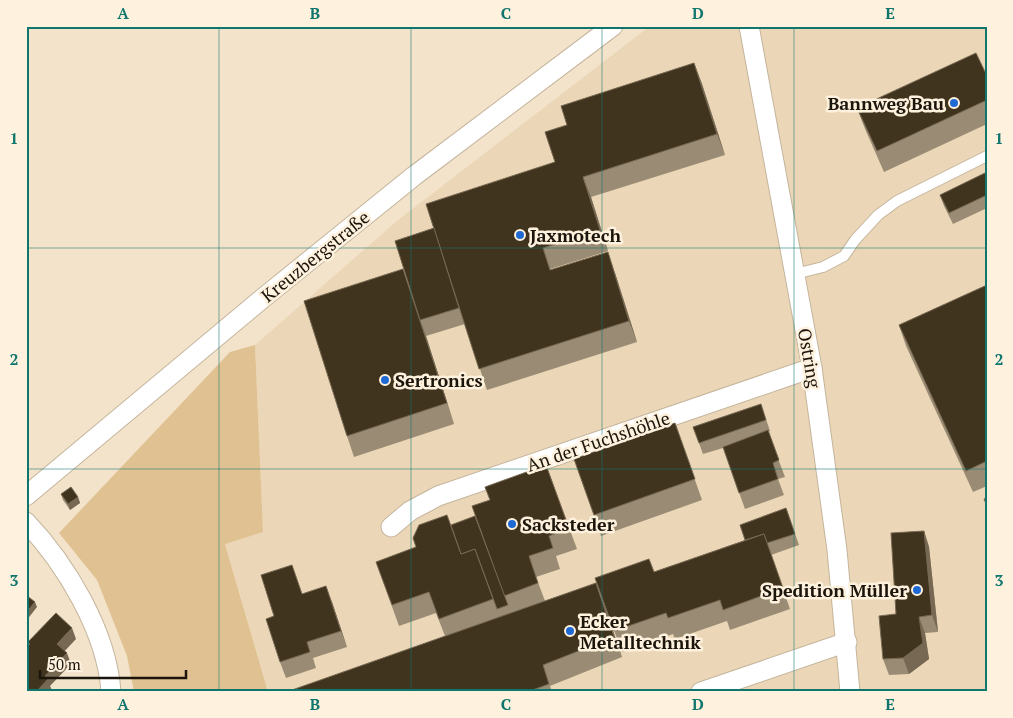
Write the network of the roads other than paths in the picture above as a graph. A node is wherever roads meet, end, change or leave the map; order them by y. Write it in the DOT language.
graph roads {
  1 [pos="613,26"];
  2 [pos="749,26"];
  3 [pos="987,156"];
  4 [pos="795,274"];
  5 [pos="812,368"];
  6 [pos="26,496"];
  7 [pos="26,522"];
  8 [pos="391,527"];
  9 [pos="847,642"];
  10 [pos="111,692"];
  11 [pos="701,692"];
  12 [pos="850,692"];
  1 -- 6 [label="street, Kreuzbergstraße"];
  2 -- 4 [label="street, Ostring"];
  3 -- 4 [label="lane"];
  4 -- 5 [label="street, Ostring"];
  5 -- 8 [label="street, An der Fuchshöhle"];
  5 -- 9 [label="street, Ostring"];
  7 -- 10 [label="street"];
  9 -- 11 [label="street"];
  9 -- 12 [label="street, Ostring"];
}
